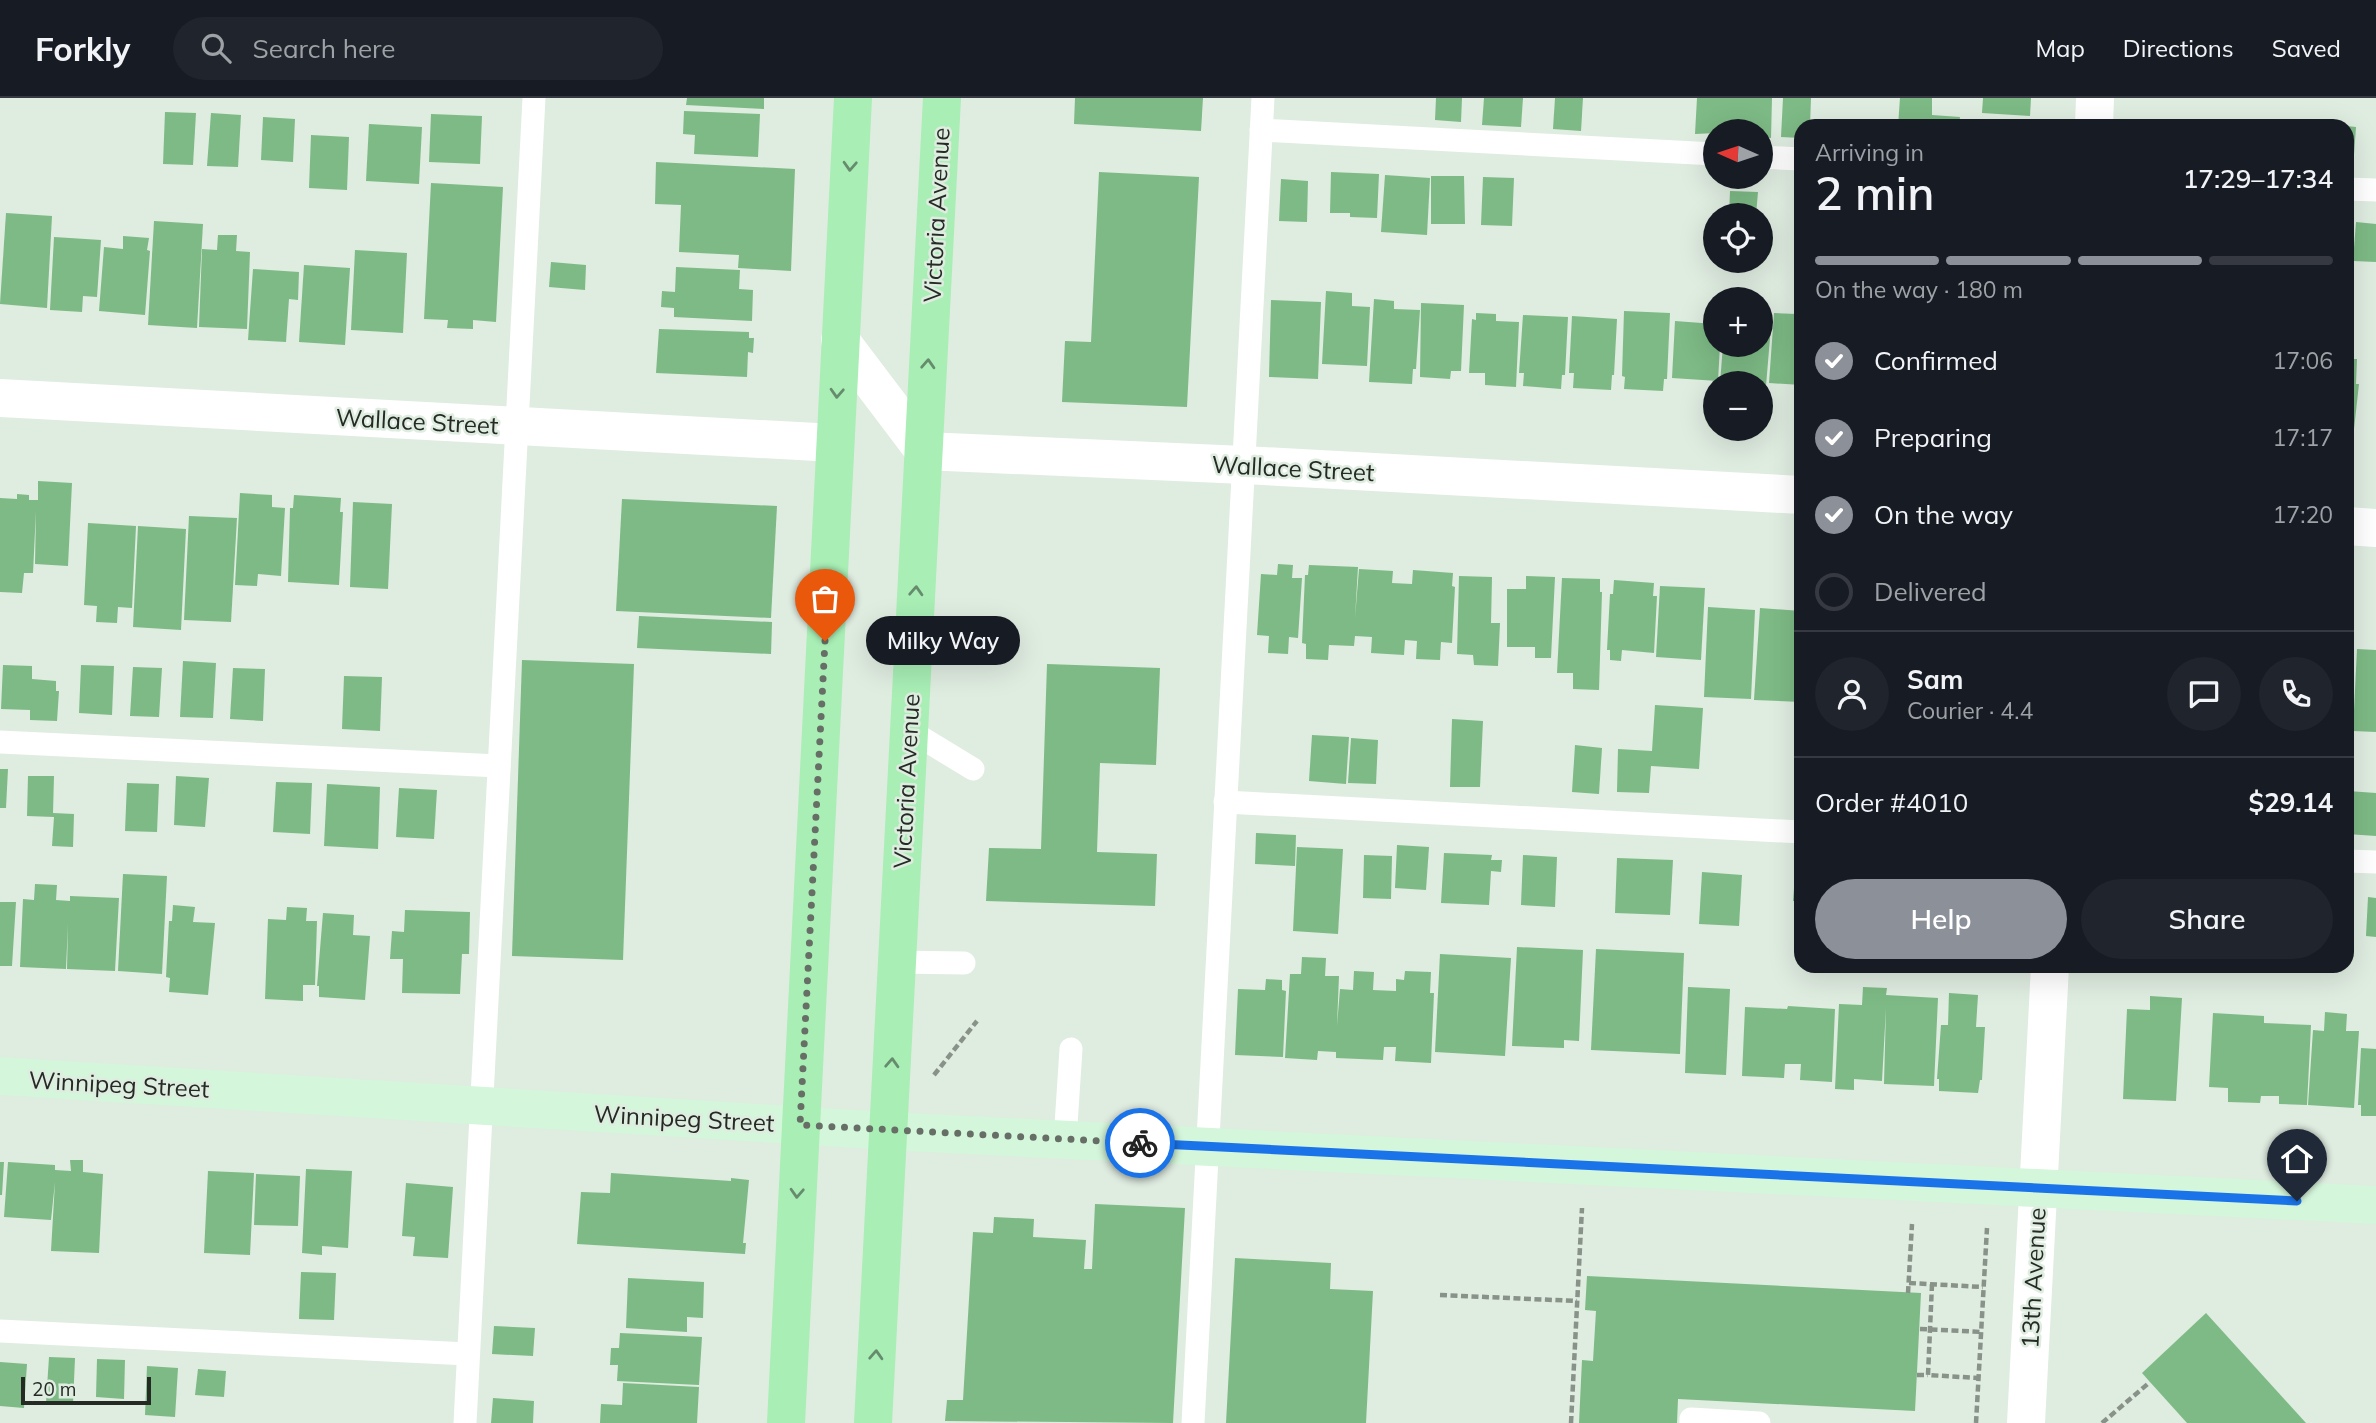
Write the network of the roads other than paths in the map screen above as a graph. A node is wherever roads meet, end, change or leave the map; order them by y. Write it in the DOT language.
graph roads {
  1 [pos="534,98"];
  2 [pos="853,98"];
  3 [pos="942,98"];
  4 [pos="1263,98"];
  5 [pos="2095,98"];
  6 [pos="2094,119"];
  7 [pos="1261,130"];
  8 [pos="1703,153"];
  9 [pos="1773,158"];
  10 [pos="1794,159"];
  11 [pos="2354,188"];
  12 [pos="2376,190"];
  13 [pos="840,340"];
  14 [pos="0,398"];
  15 [pos="517,426"];
  16 [pos="835,443"];
  17 [pos="924,451"];
  18 [pos="1244,465"];
  19 [pos="1794,495"];
  20 [pos="2354,526"];
  21 [pos="2376,528"];
  22 [pos="909,730"];
  23 [pos="0,742"];
  24 [pos="499,766"];
  25 [pos="973,769"];
  26 [pos="1225,802"];
  27 [pos="1794,832"];
  28 [pos="2354,860"];
  29 [pos="2376,862"];
  30 [pos="897,962"];
  31 [pos="964,963"];
  32 [pos="2050,973"];
  33 [pos="1071,1049"];
  34 [pos="0,1076"];
  35 [pos="481,1106"];
  36 [pos="800,1125"];
  37 [pos="888,1131"];
  38 [pos="1065,1140"];
  39 [pos="1208,1147"];
  40 [pos="2038,1187"];
  41 [pos="2376,1205"];
  42 [pos="0,1331"];
  43 [pos="468,1354"];
  44 [pos="465,1423"];
  45 [pos="786,1423"];
  46 [pos="873,1423"];
  47 [pos="1193,1423"];
  48 [pos="1691,1423"];
  49 [pos="1759,1423"];
  50 [pos="2026,1423"];
  1 -- 15 [label="lane"];
  2 -- 13 [label="main road, one-way"];
  17 -- 3 [label="main road, Victoria Avenue, one-way"];
  4 -- 7 [label="lane"];
  5 -- 6 [label="street"];
  7 -- 8 [label="lane"];
  7 -- 18 [label="lane"];
  9 -- 10 [label="lane"];
  11 -- 12 [label="lane"];
  13 -- 16 [label="main road, one-way"];
  13 -- 17 [label="street"];
  14 -- 15 [label="street, Wallace Street"];
  15 -- 16 [label="street, Wallace Street"];
  15 -- 24 [label="lane"];
  16 -- 36 [label="main road"];
  17 -- 18 [label="street, Wallace Street"];
  22 -- 17 [label="main road, Victoria Avenue, one-way"];
  18 -- 19 [label="street, Wallace Street"];
  18 -- 26 [label="lane"];
  20 -- 21 [label="street"];
  22 -- 25 [label="lane"];
  22 -- 30 [label="main road, Victoria Avenue"];
  23 -- 24 [label="lane"];
  24 -- 35 [label="lane"];
  26 -- 27 [label="lane"];
  26 -- 39 [label="lane"];
  28 -- 29 [label="lane"];
  30 -- 31 [label="lane"];
  37 -- 30 [label="main road, Victoria Avenue, one-way"];
  32 -- 40 [label="street, 13th Avenue"];
  33 -- 38 [label="lane"];
  34 -- 35 [label="street, Winnipeg Street"];
  35 -- 36 [label="street, Winnipeg Street"];
  35 -- 43 [label="lane"];
  36 -- 37 [label="street, Winnipeg Street"];
  36 -- 45 [label="main road, one-way"];
  37 -- 38 [label="street, Winnipeg Street"];
  46 -- 37 [label="main road, Victoria Avenue, one-way"];
  38 -- 39 [label="street, Winnipeg Street"];
  39 -- 40 [label="street, Winnipeg Street"];
  39 -- 47 [label="lane"];
  40 -- 41 [label="street, Winnipeg Street"];
  40 -- 50 [label="street, 13th Avenue"];
  42 -- 43 [label="lane"];
  43 -- 44 [label="lane"];
  48 -- 49 [label="lane"];
}
